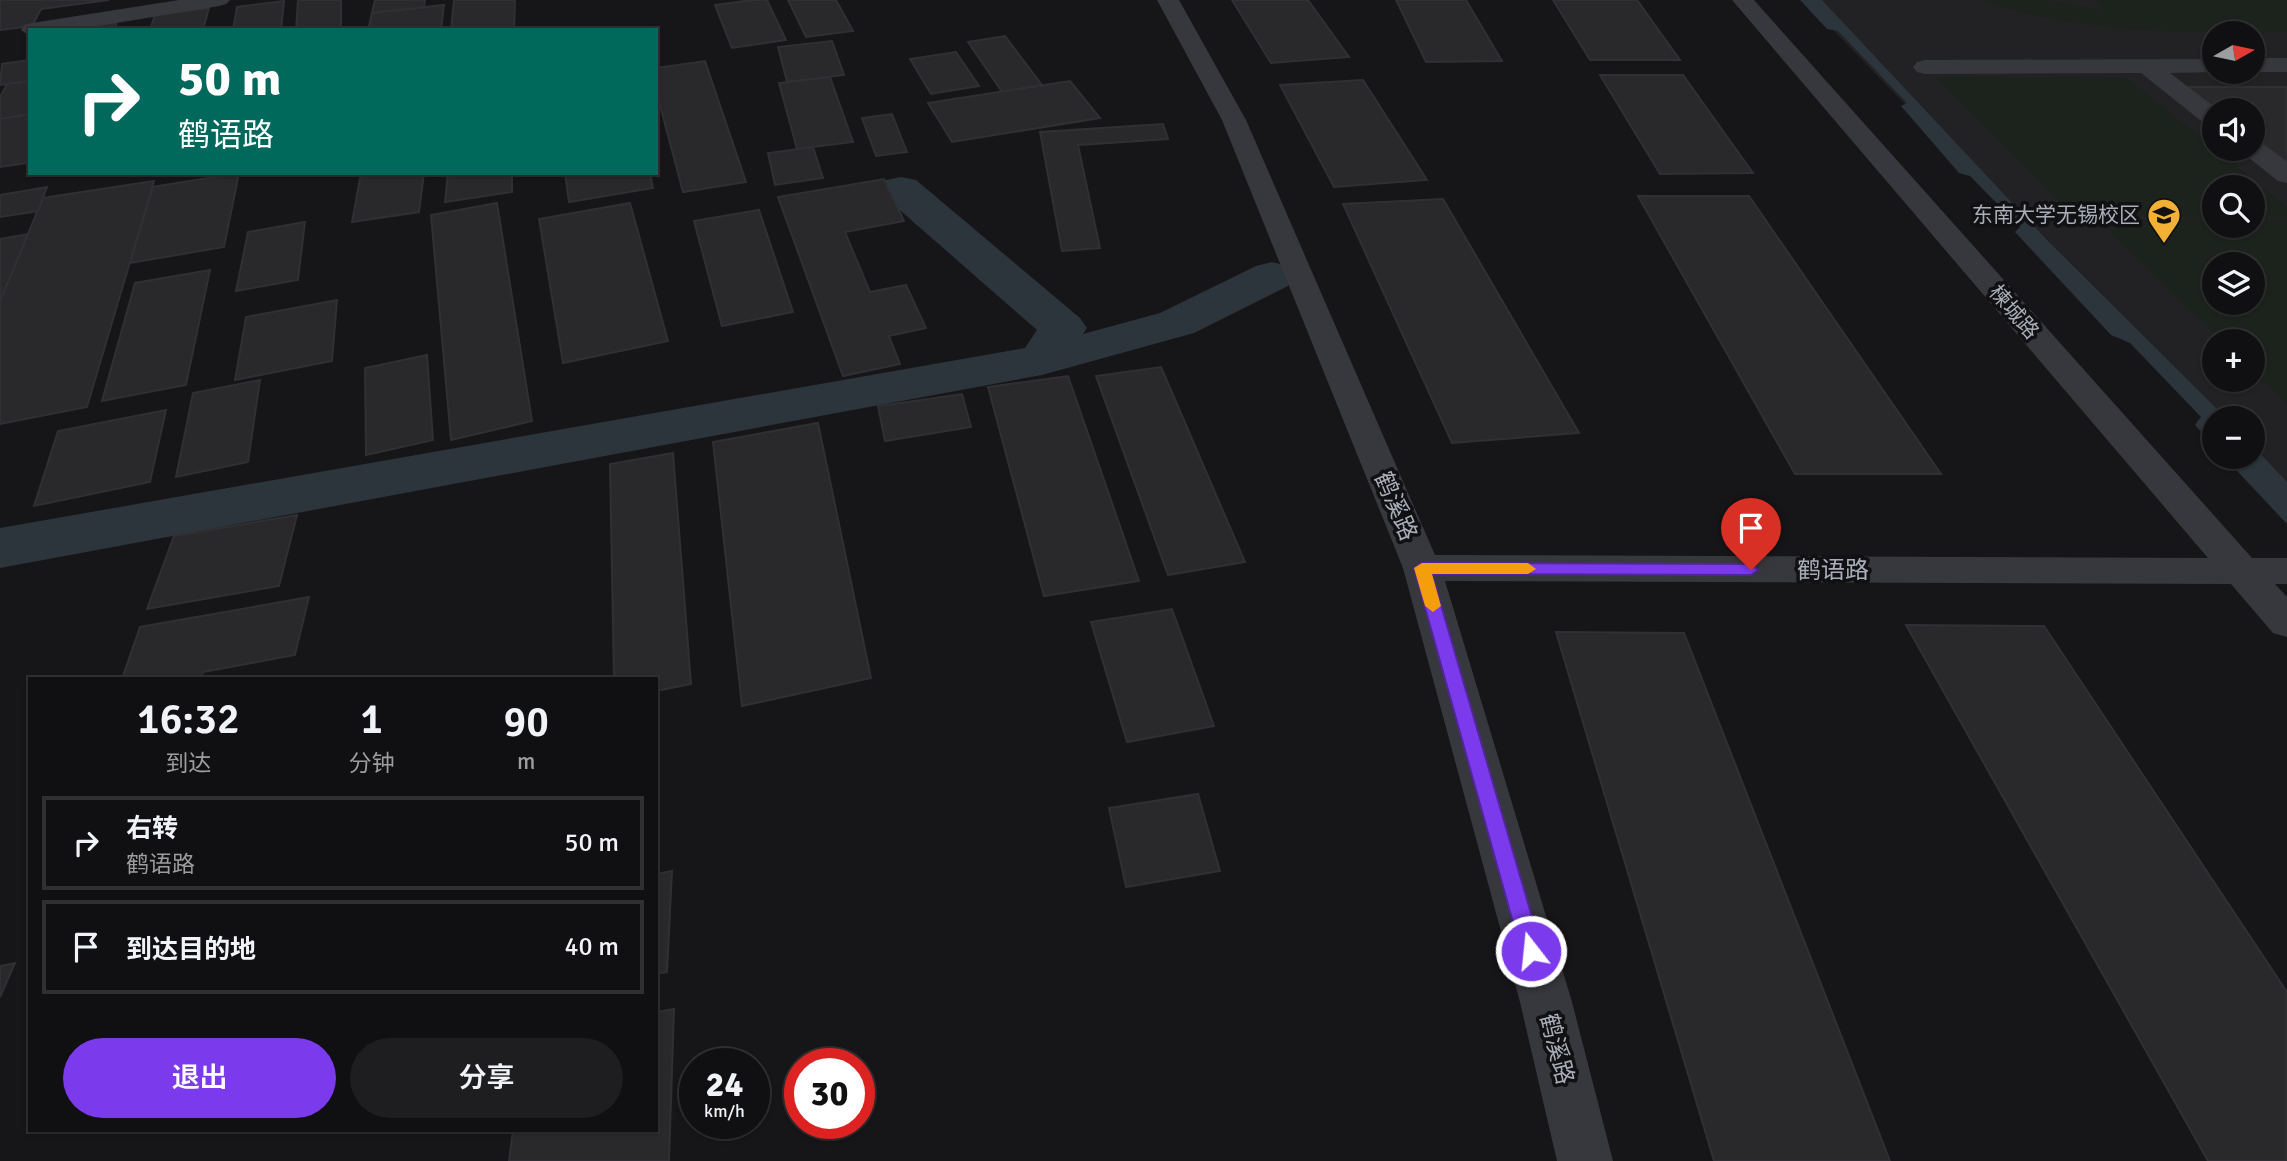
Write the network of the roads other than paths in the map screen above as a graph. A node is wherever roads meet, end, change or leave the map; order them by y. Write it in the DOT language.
graph roads {
  1 [pos="219,0"];
  2 [pos="1168,0"];
  3 [pos="1743,0"];
  4 [pos="129,7"];
  5 [pos="37,28"];
  6 [pos="2265,65"];
  7 [pos="2287,65"];
  8 [pos="2146,66"];
  9 [pos="2202,66"];
  10 [pos="1925,67"];
  11 [pos="2202,110"];
  12 [pos="2265,158"];
  13 [pos="2287,175"];
  14 [pos="1422,568"];
  15 [pos="2287,571"];
  16 [pos="2243,572"];
  17 [pos="2287,623"];
  18 [pos="1585,1161"];
  1 -- 4 [label="street"];
  2 -- 14 [label="street, 鹤溪路"];
  3 -- 16 [label="street, 楝城路"];
  4 -- 5 [label="street"];
  6 -- 7 [label="street"];
  8 -- 9 [label="street"];
  8 -- 10 [label="street"];
  8 -- 11 [label="street"];
  12 -- 13 [label="street"];
  14 -- 16 [label="street, 鹤语路"];
  14 -- 18 [label="street, 鹤溪路"];
  15 -- 16 [label="street, 鹤语路"];
  16 -- 17 [label="street, 楝城路"];
}
